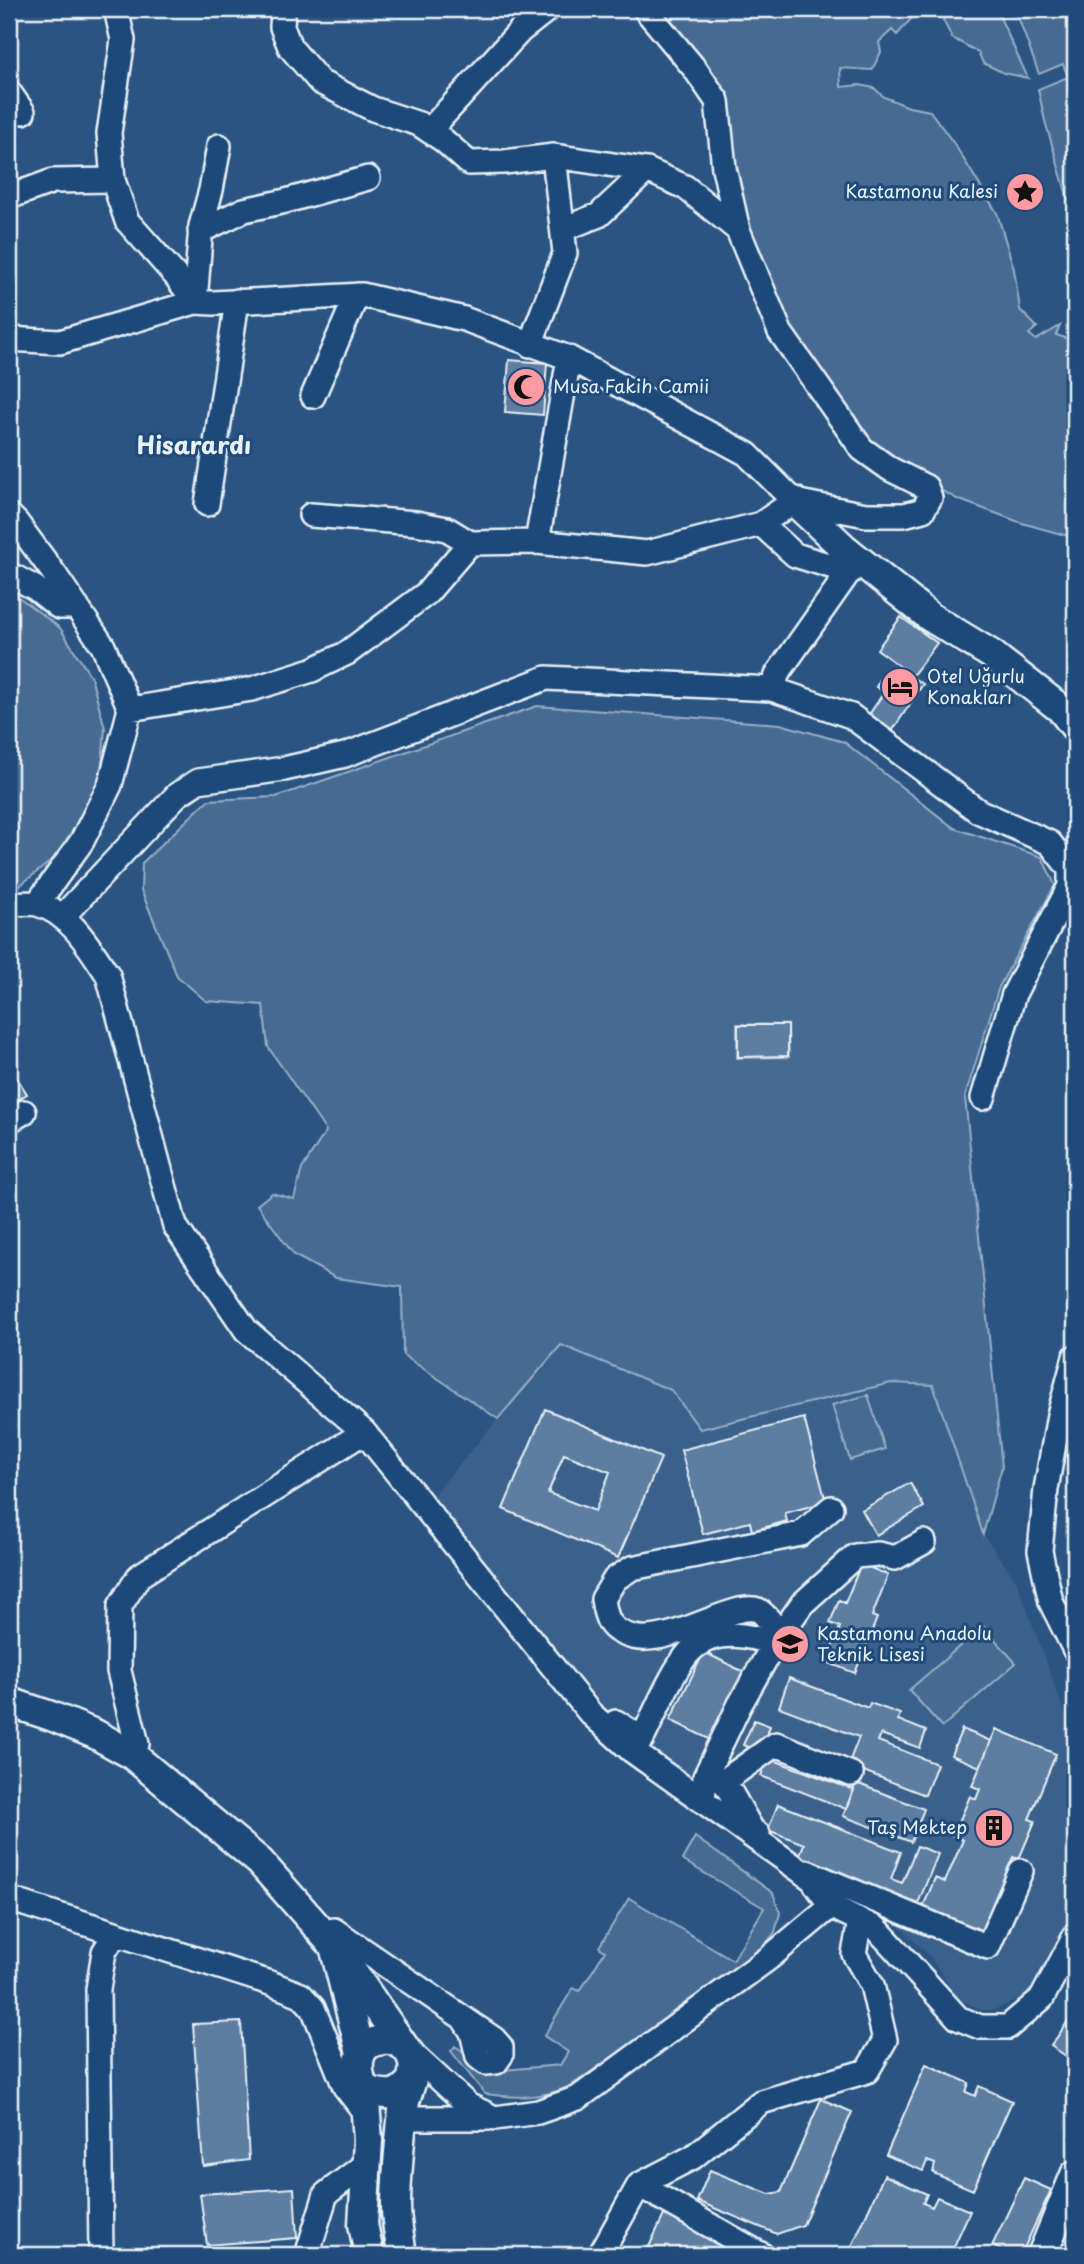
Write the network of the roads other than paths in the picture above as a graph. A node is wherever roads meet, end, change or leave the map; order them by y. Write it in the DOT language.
graph roads {
  1 [pos="116,9"];
  2 [pos="284,9"];
  3 [pos="548,9"];
  4 [pos="645,9"];
  5 [pos="9,92"];
  6 [pos="23,112"];
  7 [pos="429,131"];
  8 [pos="219,146"];
  9 [pos="554,156"];
  10 [pos="647,170"];
  11 [pos="368,178"];
  12 [pos="113,180"];
  13 [pos="9,197"];
  14 [pos="563,229"];
  15 [pos="738,230"];
  16 [pos="200,231"];
  17 [pos="357,295"];
  18 [pos="237,301"];
  19 [pos="195,302"];
  20 [pos="9,339"];
  21 [pos="530,345"];
  22 [pos="569,358"];
  23 [pos="313,396"];
  24 [pos="794,501"];
  25 [pos="207,504"];
  26 [pos="9,515"];
  27 [pos="311,515"];
  28 [pos="761,524"];
  29 [pos="537,542"];
  30 [pos="470,543"];
  31 [pos="854,565"];
  32 [pos="9,574"];
  33 [pos="77,607"];
  34 [pos="772,690"];
  35 [pos="130,709"];
  36 [pos="1075,727"];
  37 [pos="9,904"];
  38 [pos="37,904"];
  39 [pos="62,917"];
  40 [pos="983,1098"];
  41 [pos="1075,1357"];
  42 [pos="364,1432"];
  43 [pos="831,1508"];
  44 [pos="924,1542"];
  45 [pos="774,1644"];
  46 [pos="1075,1650"];
  47 [pos="9,1702"];
  48 [pos="608,1717"];
  49 [pos="131,1754"];
  50 [pos="851,1774"];
  51 [pos="714,1779"];
  52 [pos="703,1801"];
  53 [pos="1021,1871"];
  54 [pos="9,1899"];
  55 [pos="831,1906"];
  56 [pos="860,1921"];
  57 [pos="115,1934"];
  58 [pos="1075,1937"];
  59 [pos="334,1946"];
  60 [pos="463,2018"];
  61 [pos="403,2045"];
  62 [pos="361,2053"];
  63 [pos="406,2095"];
  64 [pos="365,2102"];
  65 [pos="495,2118"];
  66 [pos="367,2163"];
  67 [pos="1075,2175"];
  68 [pos="639,2185"];
  69 [pos="101,2255"];
  70 [pos="307,2255"];
  71 [pos="369,2255"];
  72 [pos="402,2255"];
  73 [pos="600,2255"];
  74 [pos="762,2255"];
  75 [pos="1042,2255"];
  1 -- 12 [label="street"];
  2 -- 7 [label="street"];
  3 -- 7 [label="street"];
  4 -- 15 [label="street"];
  5 -- 6 [label="street"];
  7 -- 9 [label="street"];
  8 -- 16 [label="street"];
  9 -- 10 [label="street"];
  9 -- 14 [label="street"];
  10 -- 14 [label="street"];
  10 -- 15 [label="street"];
  11 -- 16 [label="street"];
  12 -- 13 [label="street"];
  12 -- 19 [label="street"];
  14 -- 21 [label="street"];
  15 -- 24 [label="street"];
  16 -- 19 [label="street"];
  17 -- 18 [label="street"];
  17 -- 21 [label="street"];
  17 -- 23 [label="street"];
  18 -- 19 [label="street"];
  18 -- 25 [label="street"];
  19 -- 20 [label="street"];
  21 -- 22 [label="street"];
  22 -- 24 [label="street"];
  22 -- 29 [label="street"];
  24 -- 28 [label="street"];
  24 -- 31 [label="main road"];
  26 -- 33 [label="street"];
  27 -- 30 [label="street"];
  28 -- 29 [label="street"];
  28 -- 31 [label="street"];
  29 -- 30 [label="street"];
  30 -- 35 [label="street"];
  31 -- 34 [label="street"];
  31 -- 36 [label="main road"];
  32 -- 33 [label="street"];
  33 -- 35 [label="street"];
  34 -- 39 [label="street"];
  34 -- 40 [label="street"];
  35 -- 38 [label="street"];
  37 -- 38 [label="street"];
  38 -- 39 [label="street"];
  39 -- 42 [label="street"];
  41 -- 46 [label="street"];
  42 -- 49 [label="street"];
  42 -- 52 [label="street"];
  43 -- 45 [label="street"];
  44 -- 45 [label="street"];
  45 -- 48 [label="street"];
  45 -- 51 [label="street"];
  47 -- 49 [label="main road"];
  49 -- 59 [label="main road"];
  50 -- 51 [label="street"];
  51 -- 52 [label="street"];
  51 -- 53 [label="street"];
  52 -- 55 [label="street"];
  54 -- 57 [label="street"];
  55 -- 56 [label="street"];
  55 -- 65 [label="street"];
  56 -- 58 [label="street"];
  56 -- 68 [label="street"];
  57 -- 64 [label="street"];
  57 -- 69 [label="street"];
  59 -- 60 [label="street"];
  59 -- 61 [label="main road"];
  59 -- 62 [label="main road"];
  61 -- 62 [label="main road"];
  61 -- 63 [label="main road"];
  61 -- 65 [label="street"];
  62 -- 64 [label="main road"];
  63 -- 64 [label="main road"];
  63 -- 65 [label="street"];
  63 -- 72 [label="main road"];
  64 -- 66 [label="main road"];
  66 -- 70 [label="street"];
  66 -- 71 [label="main road"];
  67 -- 75 [label="main road"];
  68 -- 73 [label="street"];
  68 -- 74 [label="street"];
}
